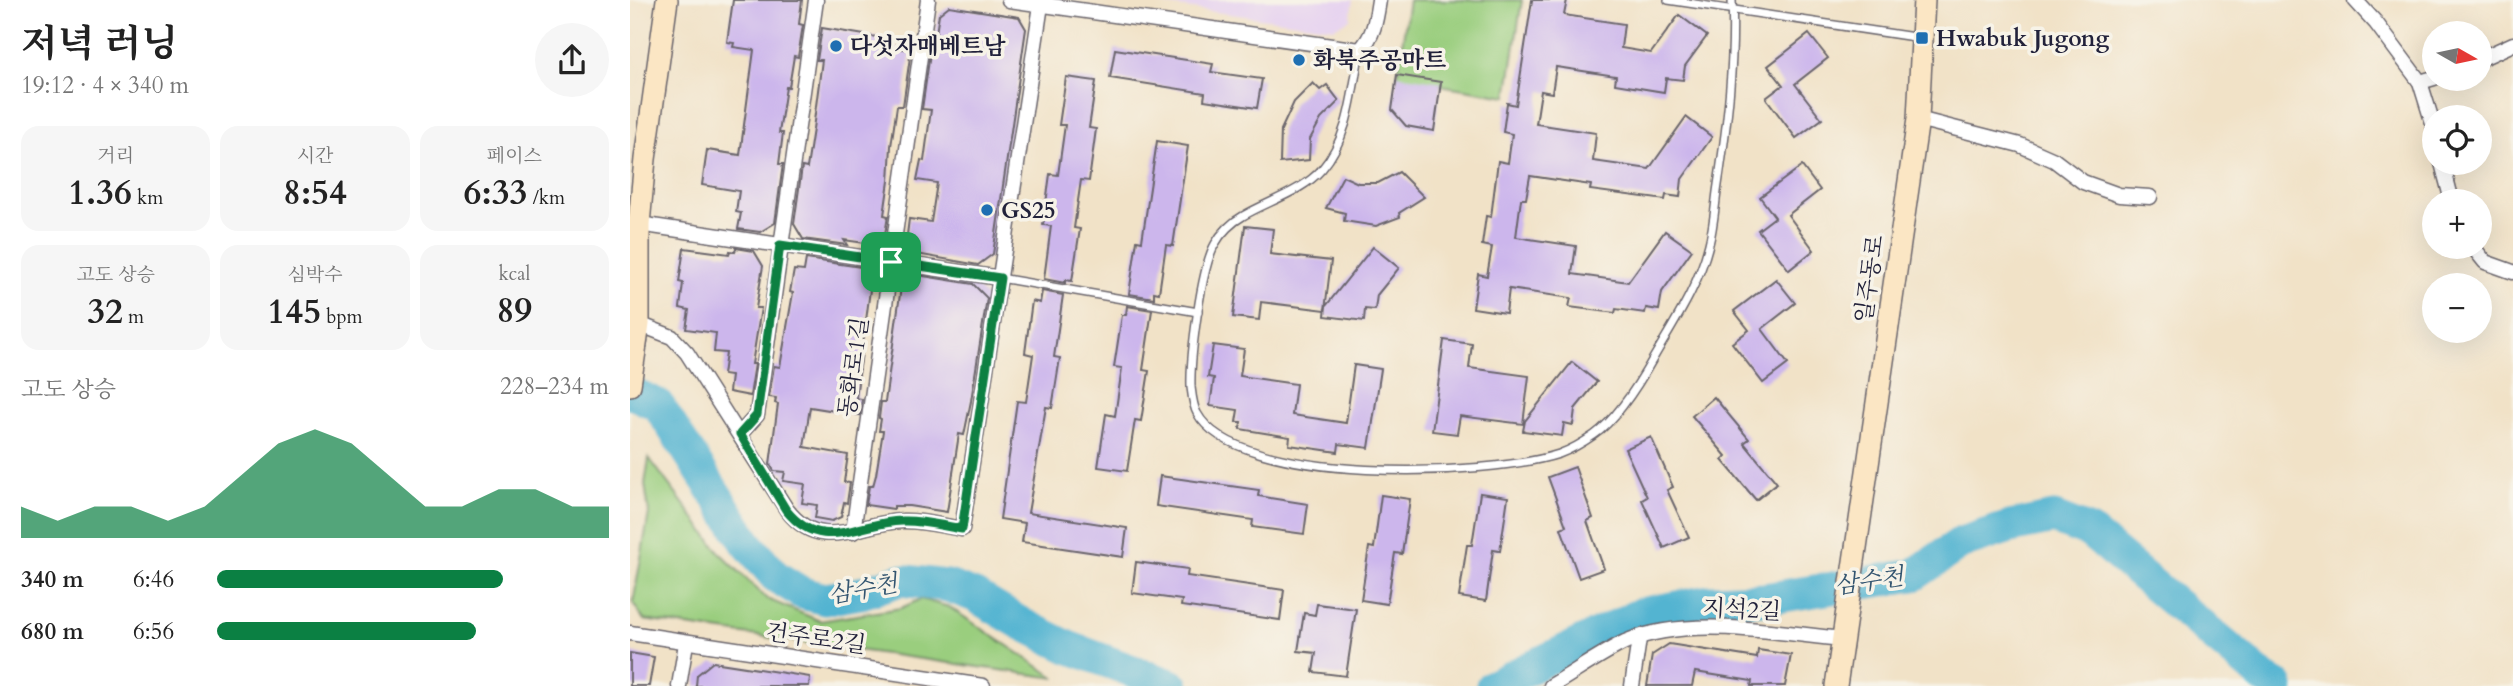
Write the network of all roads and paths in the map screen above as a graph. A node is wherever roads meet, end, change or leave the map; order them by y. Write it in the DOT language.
graph roads {
  1 [pos="667,0"];
  2 [pos="816,0"];
  3 [pos="928,0"];
  4 [pos="1009,0"];
  5 [pos="1380,0"];
  6 [pos="1668,0"];
  7 [pos="1732,0"];
  8 [pos="1924,0"];
  9 [pos="2355,0"];
  10 [pos="1041,5"];
  11 [pos="1732,10"];
  12 [pos="1922,38"];
  13 [pos="2513,44"];
  14 [pos="1360,50"];
  15 [pos="2492,54"];
  16 [pos="2422,74"];
  17 [pos="1919,119"];
  18 [pos="2150,197"];
  19 [pos="639,224"];
  20 [pos="780,245"];
  21 [pos="2483,259"];
  22 [pos="891,262"];
  23 [pos="2513,272"];
  24 [pos="1000,278"];
  25 [pos="1198,312"];
  26 [pos="639,324"];
  27 [pos="632,375"];
  28 [pos="740,434"];
  29 [pos="853,531"];
  30 [pos="1845,631"];
  31 [pos="630,633"];
  32 [pos="1639,639"];
  33 [pos="686,643"];
  34 [pos="679,686"];
  35 [pos="983,686"];
  36 [pos="1551,686"];
  37 [pos="1632,686"];
  38 [pos="1836,686"];
  1 -- 19 [label="main road"];
  2 -- 20 [label="street"];
  3 -- 22 [label="street, 동화로1길"];
  4 -- 10 [label="street"];
  5 -- 14 [label="street"];
  6 -- 11 [label="lane"];
  7 -- 11 [label="lane"];
  8 -- 12 [label="main road, 일주동로"];
  9 -- 16 [label="street"];
  10 -- 14 [label="street"];
  10 -- 24 [label="street"];
  11 -- 12 [label="lane"];
  11 -- 25 [label="lane"];
  12 -- 17 [label="main road, 일주동로"];
  13 -- 15 [label="street"];
  14 -- 25 [label="lane"];
  17 -- 18 [label="street"];
  17 -- 30 [label="main road, 일주동로"];
  19 -- 20 [label="street"];
  19 -- 26 [label="main road"];
  20 -- 22 [label="street"];
  20 -- 28 [label="street"];
  21 -- 23 [label="street"];
  22 -- 24 [label="street"];
  22 -- 29 [label="street, 동화로1길"];
  24 -- 25 [label="lane"];
  24 -- 29 [label="street"];
  26 -- 27 [label="main road"];
  26 -- 28 [label="street"];
  28 -- 29 [label="street"];
  30 -- 32 [label="street, 지석2길"];
  30 -- 38 [label="main road"];
  31 -- 33 [label="street, 건주로2길"];
  32 -- 36 [label="street, 지석2길"];
  32 -- 37 [label="street"];
  33 -- 34 [label="street"];
  33 -- 35 [label="street, 건주로2길"];
}
